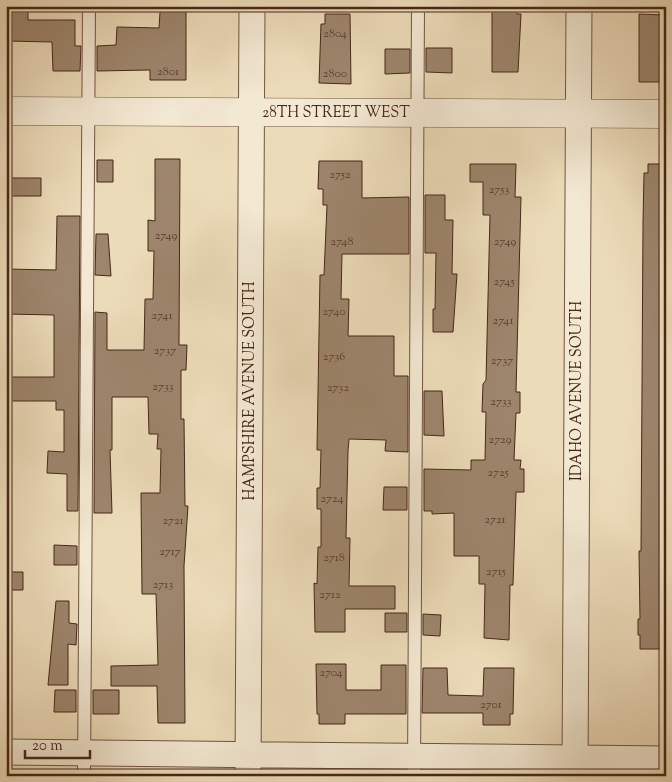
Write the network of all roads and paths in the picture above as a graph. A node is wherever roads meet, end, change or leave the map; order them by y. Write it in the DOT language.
graph roads {
  1 [pos="89,6"];
  2 [pos="252,6"];
  3 [pos="418,6"];
  4 [pos="579,6"];
  5 [pos="6,111"];
  6 [pos="89,112"];
  7 [pos="251,113"];
  8 [pos="579,113"];
  9 [pos="418,114"];
  10 [pos="666,114"];
  11 [pos="6,752"];
  12 [pos="666,759"];
  13 [pos="84,764"];
  14 [pos="248,766"];
  15 [pos="414,766"];
  16 [pos="575,767"];
  1 -- 6 [label="lane"];
  2 -- 7 [label="street, HAMPSHIRE AVENUE SOUTH"];
  3 -- 9 [label="lane"];
  4 -- 8 [label="street, IDAHO AVENUE SOUTH"];
  5 -- 6 [label="street, 28TH STREET WEST"];
  6 -- 7 [label="street, 28TH STREET WEST"];
  6 -- 13 [label="lane"];
  7 -- 9 [label="street, 28TH STREET WEST"];
  7 -- 14 [label="street, HAMPSHIRE AVENUE SOUTH"];
  8 -- 9 [label="street, 28TH STREET WEST"];
  8 -- 10 [label="street, 28TH STREET WEST"];
  8 -- 16 [label="street, IDAHO AVENUE SOUTH"];
  9 -- 15 [label="lane"];
  11 -- 13 [label="street"];
  12 -- 16 [label="street"];
  13 -- 14 [label="street"];
  14 -- 15 [label="street"];
  15 -- 16 [label="street"];
}
